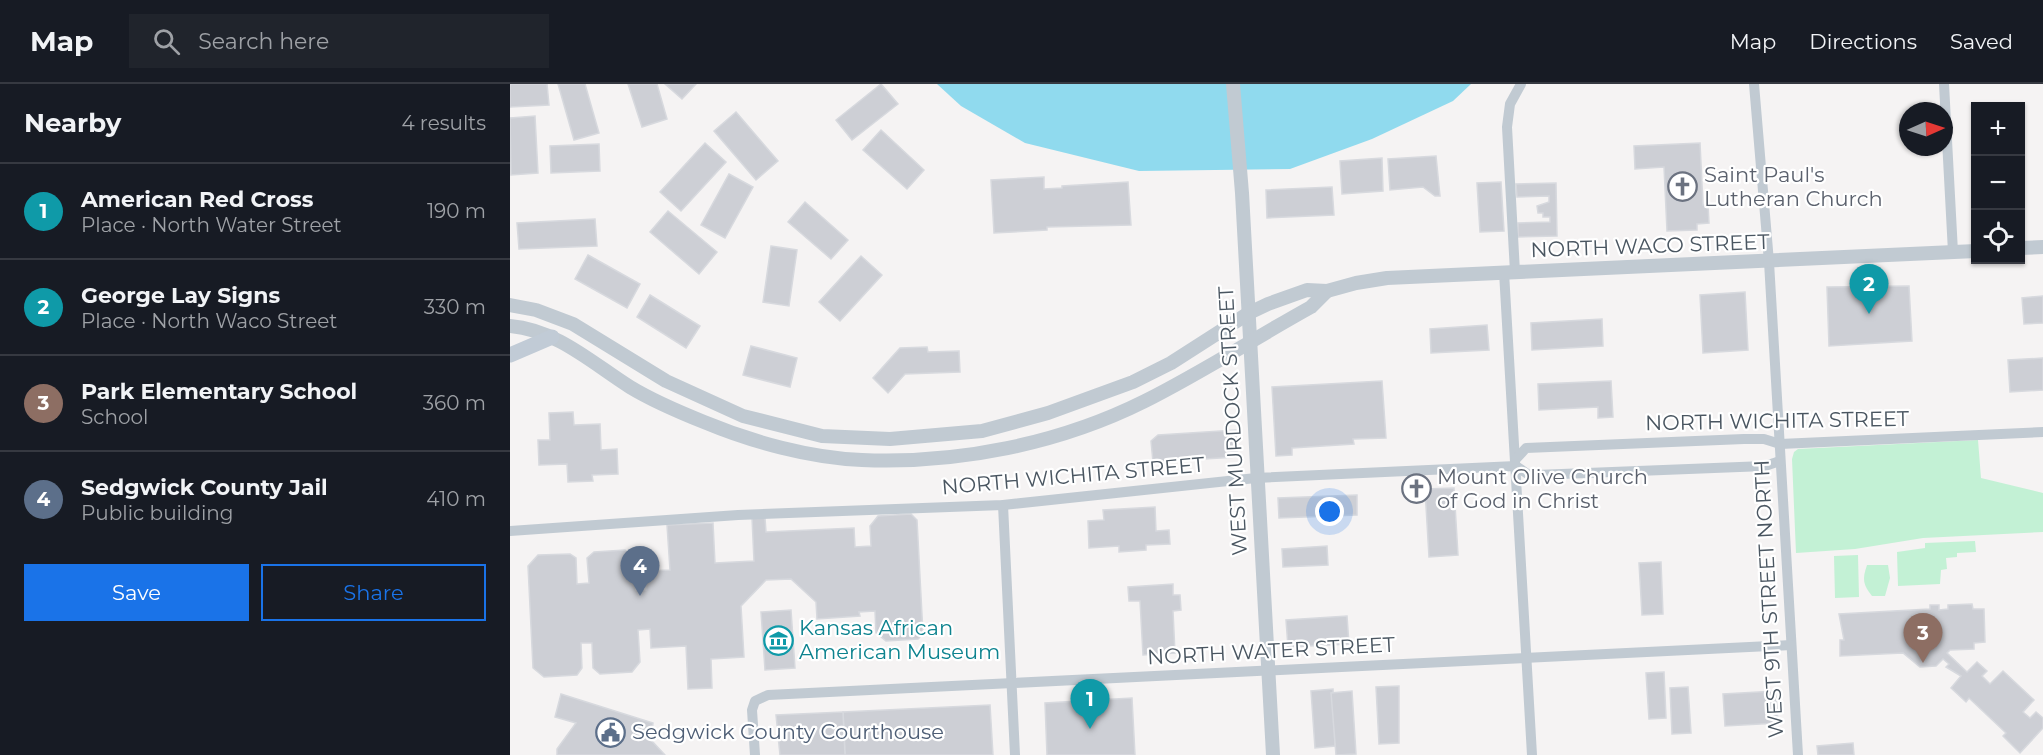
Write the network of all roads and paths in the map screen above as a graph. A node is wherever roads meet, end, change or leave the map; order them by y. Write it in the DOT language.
graph roads {
  1 [pos="1233,84"];
  2 [pos="1521,84"];
  3 [pos="1754,84"];
  4 [pos="1944,84"];
  5 [pos="2043,247"];
  6 [pos="2025,248"];
  7 [pos="1971,250"];
  8 [pos="1953,252"];
  9 [pos="1769,262"];
  10 [pos="1510,272"];
  11 [pos="1327,291"];
  12 [pos="510,305"];
  13 [pos="1249,313"];
  14 [pos="510,326"];
  15 [pos="552,338"];
  16 [pos="1251,341"];
  17 [pos="510,356"];
  18 [pos="2043,432"];
  19 [pos="1780,444"];
  20 [pos="1780,461"];
  21 [pos="1516,462"];
  22 [pos="1256,478"];
  23 [pos="1003,505"];
  24 [pos="510,531"];
  25 [pos="1791,645"];
  26 [pos="1526,659"];
  27 [pos="1268,671"];
  28 [pos="1012,683"];
  29 [pos="755,755"];
  30 [pos="1015,755"];
  31 [pos="1273,755"];
  32 [pos="1532,755"];
  33 [pos="1798,755"];
  1 -- 13 [label="street, WEST MURDOCK STREET"];
  2 -- 10 [label="street"];
  3 -- 9 [label="street, WEST 9TH STREET NORTH"];
  4 -- 8 [label="street"];
  5 -- 6 [label="street"];
  7 -- 8 [label="street, NORTH WACO STREET"];
  8 -- 9 [label="street, NORTH WACO STREET"];
  9 -- 10 [label="street, NORTH WACO STREET"];
  9 -- 19 [label="street, WEST 9TH STREET NORTH"];
  10 -- 11 [label="street, NORTH WACO STREET"];
  10 -- 21 [label="street"];
  11 -- 13 [label="street, NORTH WACO STREET"];
  11 -- 16 [label="street, NORTH WACO STREET"];
  12 -- 13 [label="street, NORTH WACO STREET"];
  13 -- 16 [label="street, WEST MURDOCK STREET"];
  14 -- 15 [label="street, NORTH WACO STREET"];
  15 -- 16 [label="street, NORTH WACO STREET"];
  15 -- 17 [label="main road"];
  16 -- 22 [label="street, WEST MURDOCK STREET"];
  18 -- 19 [label="street, NORTH WICHITA STREET"];
  19 -- 20 [label="street, WEST 9TH STREET NORTH"];
  19 -- 21 [label="street, NORTH WICHITA STREET"];
  20 -- 21 [label="street, NORTH WICHITA STREET"];
  20 -- 25 [label="street, WEST 9TH STREET NORTH"];
  21 -- 22 [label="street, NORTH WICHITA STREET"];
  21 -- 26 [label="street"];
  22 -- 23 [label="street, NORTH WICHITA STREET"];
  22 -- 27 [label="street, WEST MURDOCK STREET"];
  23 -- 24 [label="street, NORTH WICHITA STREET"];
  23 -- 28 [label="street"];
  25 -- 26 [label="street, NORTH WATER STREET"];
  25 -- 33 [label="street, WEST 9TH STREET NORTH"];
  26 -- 27 [label="street, NORTH WATER STREET"];
  26 -- 32 [label="street"];
  27 -- 28 [label="street, NORTH WATER STREET"];
  27 -- 31 [label="street, WEST MURDOCK STREET"];
  28 -- 29 [label="street, NORTH WATER STREET"];
  28 -- 30 [label="street"];
}
